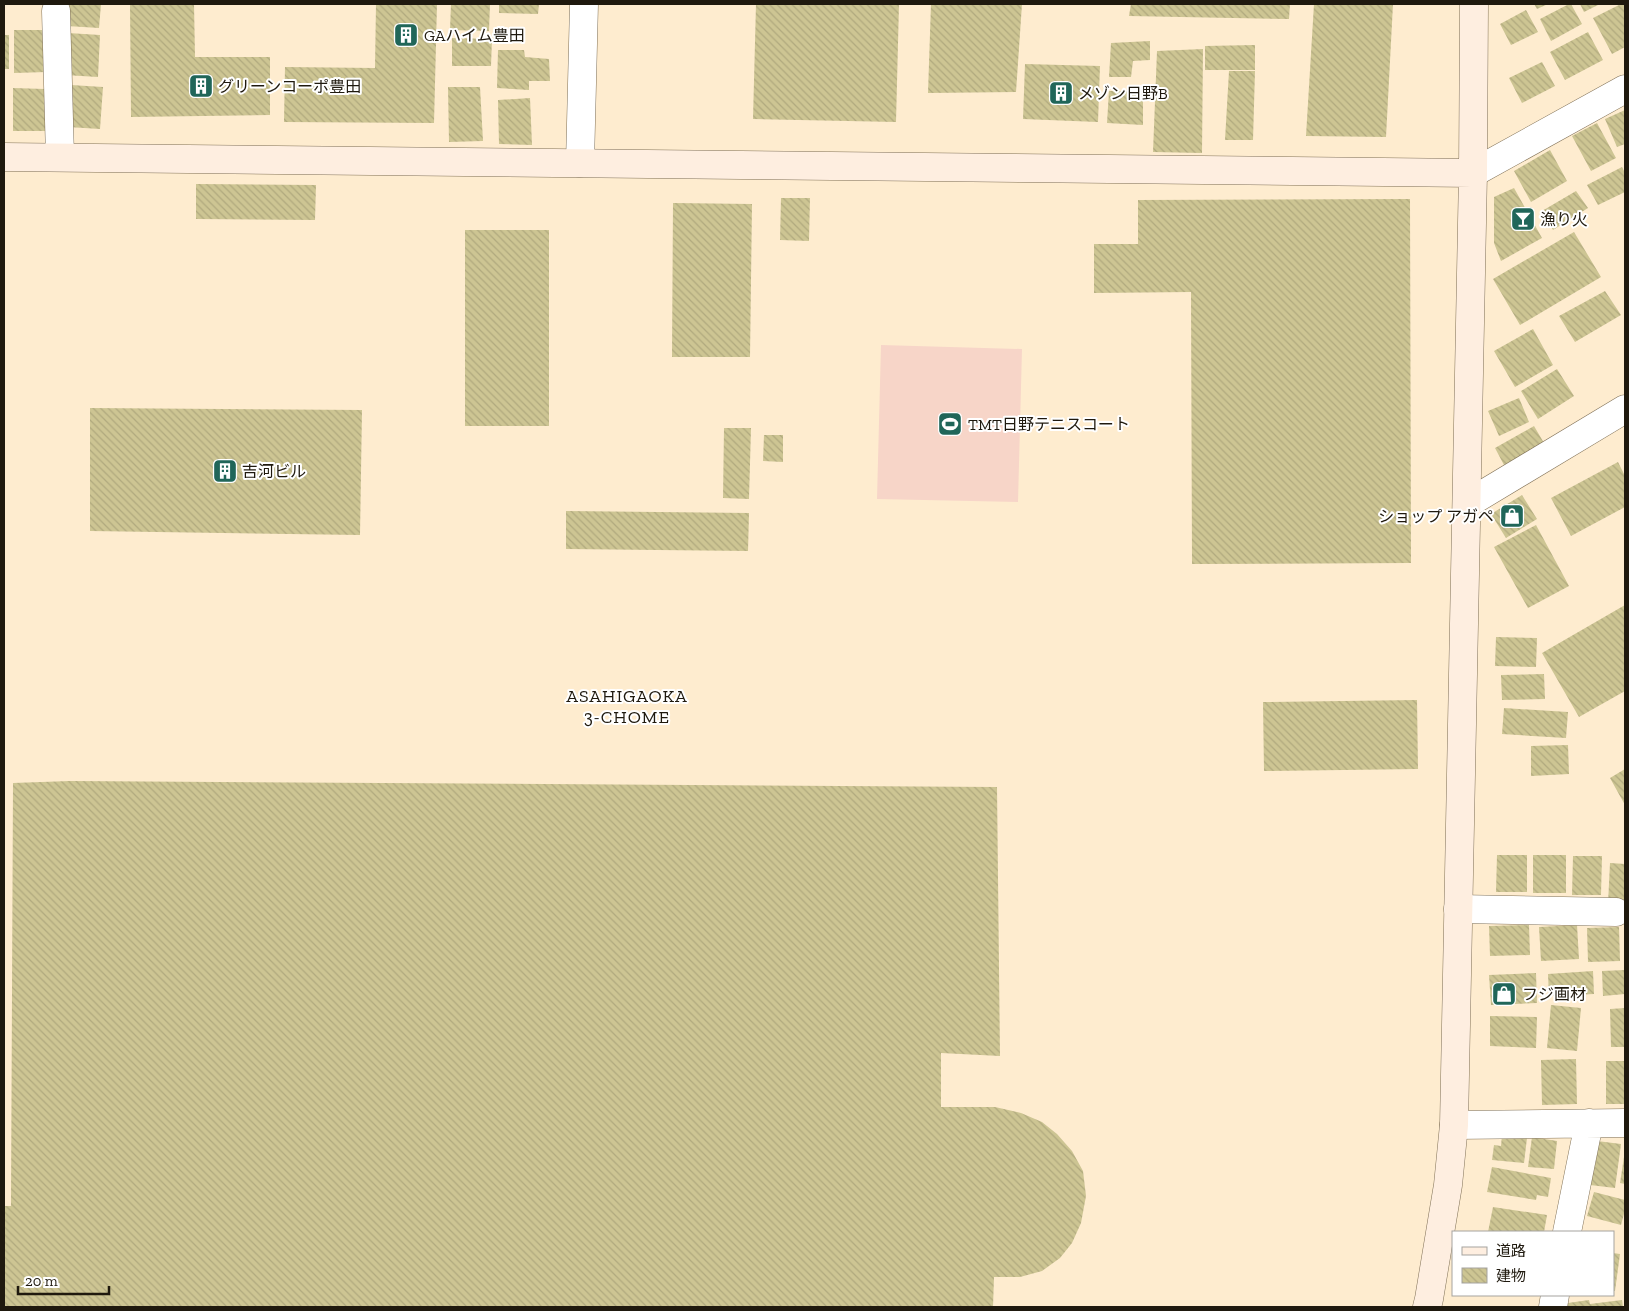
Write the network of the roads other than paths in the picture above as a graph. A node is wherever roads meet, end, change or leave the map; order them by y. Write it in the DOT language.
graph roads {
  1 [pos="584,4"];
  2 [pos="1474,4"];
  3 [pos="56,11"];
  4 [pos="1625,89"];
  5 [pos="4,157"];
  6 [pos="60,157"];
  7 [pos="580,164"];
  8 [pos="1473,173"];
  9 [pos="1625,409"];
  10 [pos="1467,504"];
  11 [pos="1458,908"];
  12 [pos="1616,912"];
  13 [pos="1589,1123"];
  14 [pos="1625,1123"];
  15 [pos="1454,1125"];
  16 [pos="1567,1231"];
  17 [pos="1427,1307"];
  1 -- 7 [label="street"];
  2 -- 8 [label="street"];
  3 -- 6 [label="street"];
  4 -- 8 [label="street"];
  5 -- 6 [label="street"];
  6 -- 7 [label="street"];
  7 -- 8 [label="street"];
  8 -- 10 [label="street"];
  9 -- 10 [label="street"];
  10 -- 11 [label="street"];
  11 -- 12 [label="street"];
  11 -- 15 [label="street"];
  13 -- 14 [label="street"];
  13 -- 15 [label="street"];
  13 -- 16 [label="street"];
  15 -- 17 [label="street"];
}
